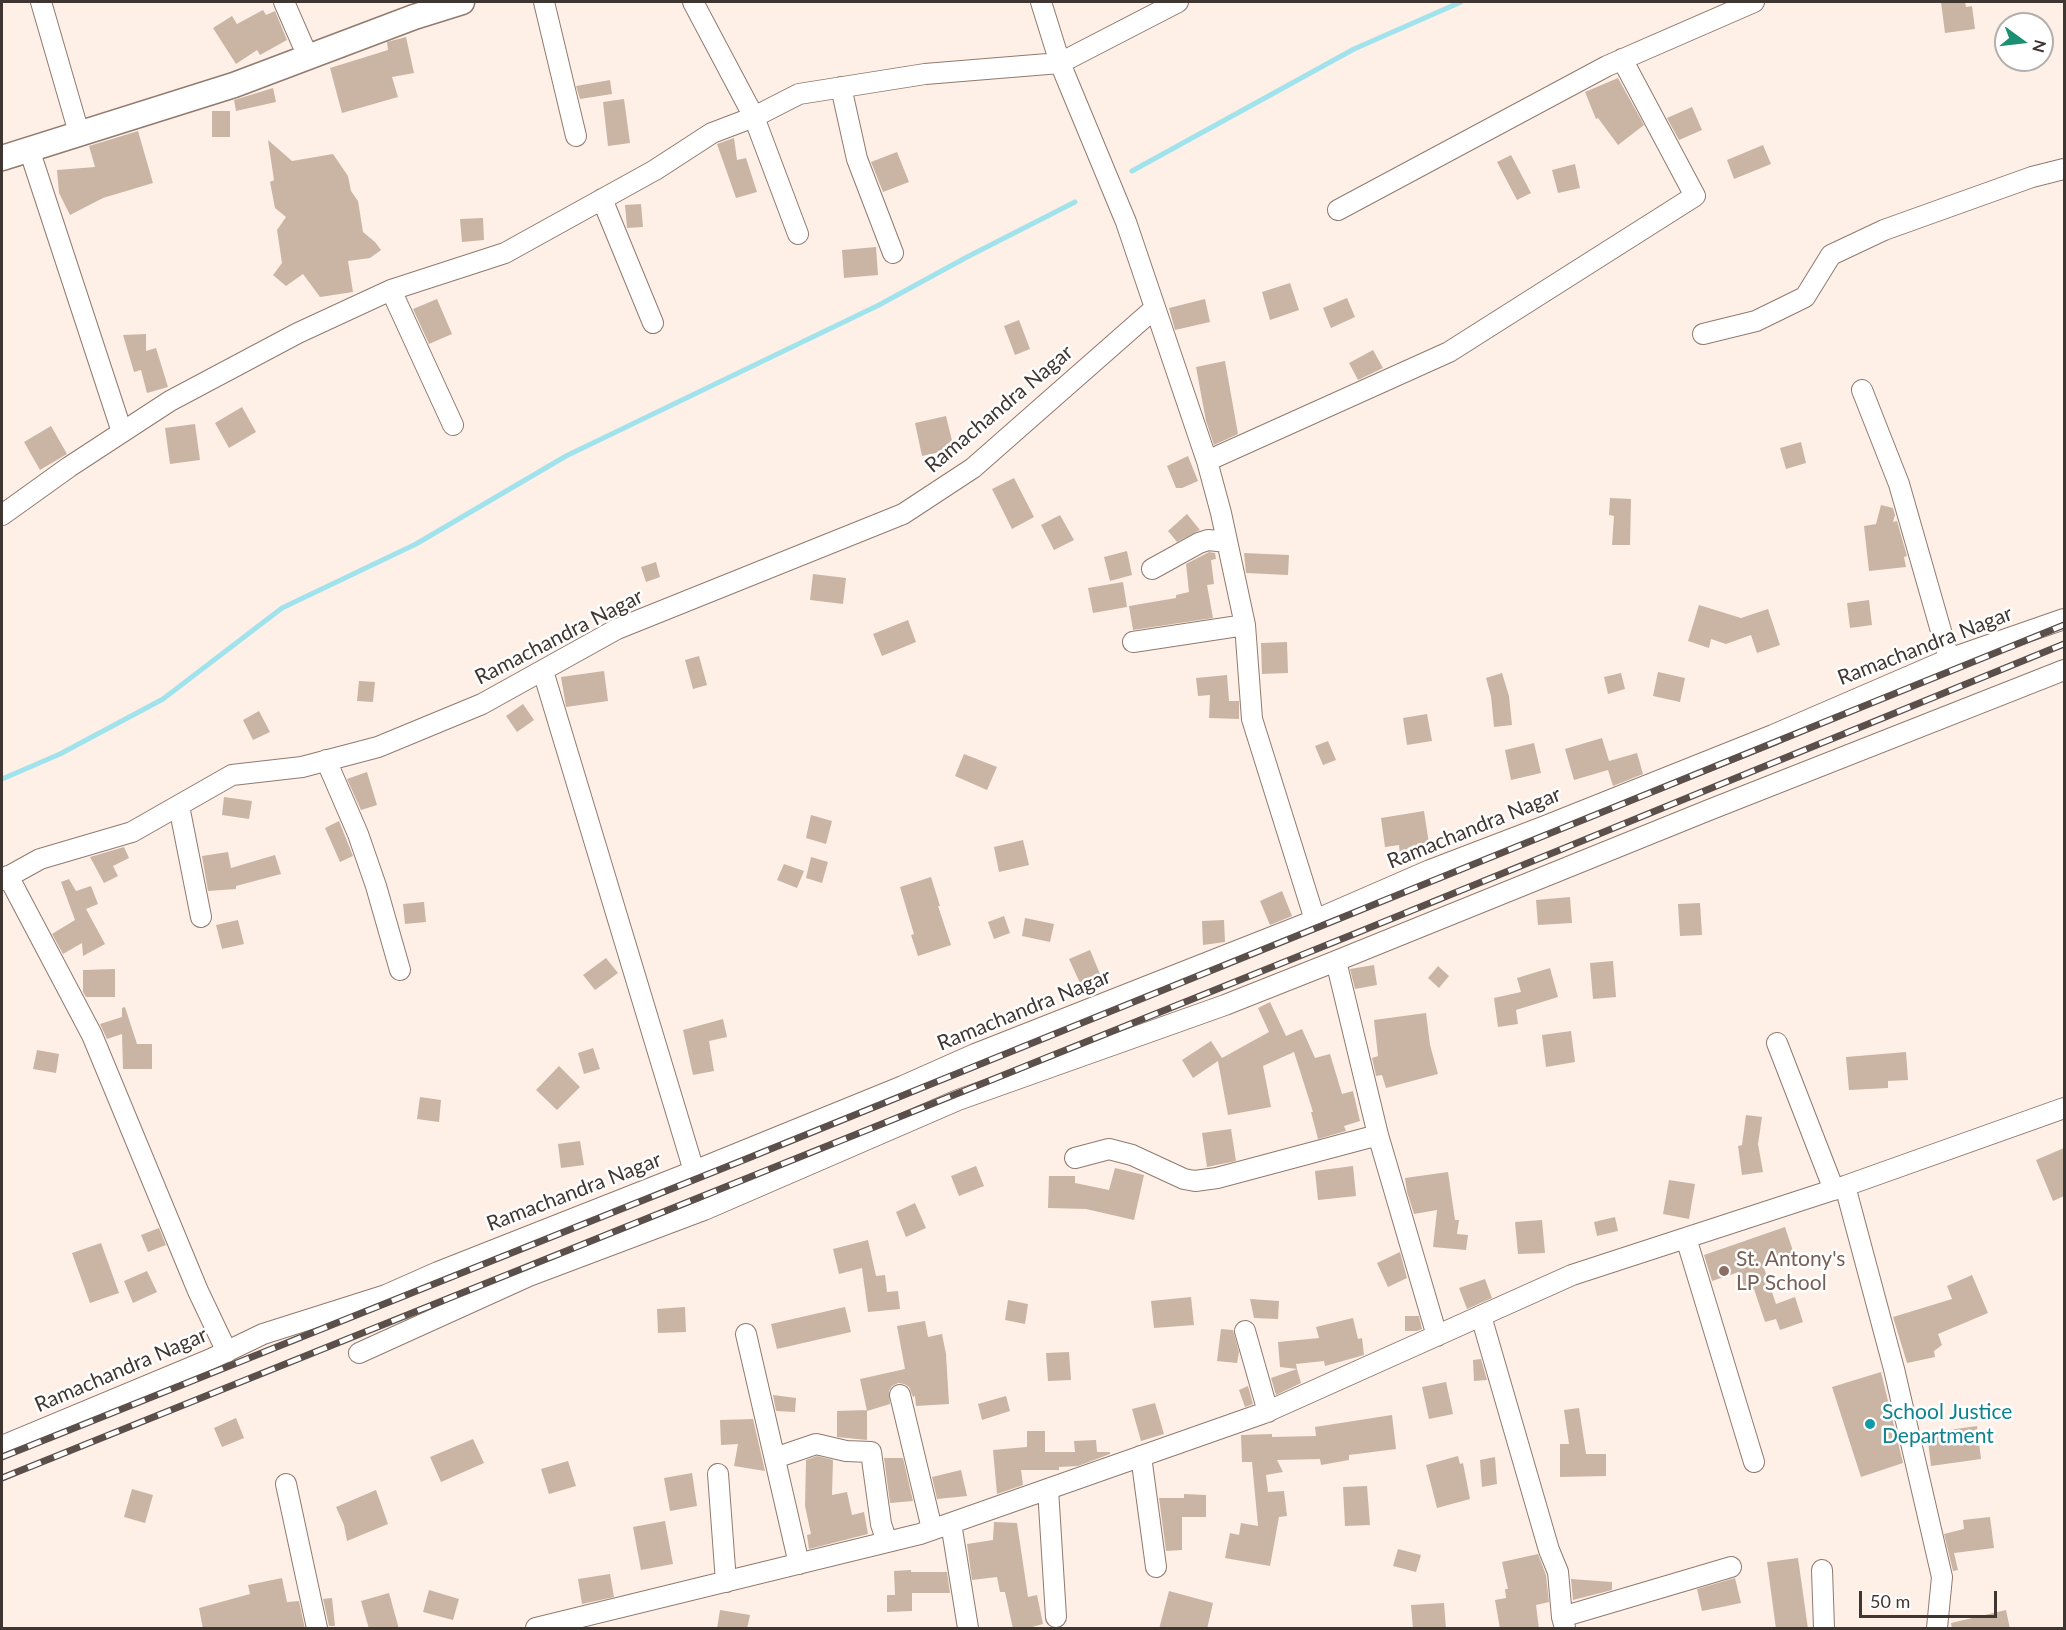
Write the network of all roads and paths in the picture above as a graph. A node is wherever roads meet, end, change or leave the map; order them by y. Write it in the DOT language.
graph roads {
  1 [pos="41,2"];
  2 [pos="284,2"];
  3 [pos="462,2"];
  4 [pos="544,2"];
  5 [pos="693,2"];
  6 [pos="1041,2"];
  7 [pos="1178,2"];
  8 [pos="1754,2"];
  9 [pos="412,9"];
  10 [pos="308,57"];
  11 [pos="1622,59"];
  12 [pos="1060,63"];
  13 [pos="841,87"];
  14 [pos="754,117"];
  15 [pos="80,133"];
  16 [pos="576,136"];
  17 [pos="29,149"];
  18 [pos="2,158"];
  19 [pos="2064,169"];
  20 [pos="602,199"];
  21 [pos="1338,210"];
  22 [pos="798,234"];
  23 [pos="893,253"];
  24 [pos="391,290"];
  25 [pos="1155,308"];
  26 [pos="653,323"];
  27 [pos="1703,334"];
  28 [pos="1862,390"];
  29 [pos="453,425"];
  30 [pos="122,432"];
  31 [pos="1207,461"];
  32 [pos="2,515"];
  33 [pos="1227,542"];
  34 [pos="1152,569"];
  35 [pos="2064,619"];
  36 [pos="1245,625"];
  37 [pos="1133,642"];
  38 [pos="1949,659"];
  39 [pos="2064,670"];
  40 [pos="543,671"];
  41 [pos="326,760"];
  42 [pos="179,806"];
  43 [pos="5,878"];
  44 [pos="201,916"];
  45 [pos="1315,920"];
  46 [pos="1336,961"];
  47 [pos="400,970"];
  48 [pos="1777,1043"];
  49 [pos="2064,1108"];
  50 [pos="1378,1135"];
  51 [pos="1075,1158"];
  52 [pos="694,1171"];
  53 [pos="1840,1188"];
  54 [pos="1686,1238"];
  55 [pos="1480,1316"];
  56 [pos="1245,1331"];
  57 [pos="746,1334"];
  58 [pos="1437,1336"];
  59 [pos="227,1352"];
  60 [pos="359,1353"];
  61 [pos="900,1395"];
  62 [pos="1268,1412"];
  63 [pos="2,1446"];
  64 [pos="1141,1456"];
  65 [pos="775,1458"];
  66 [pos="1754,1462"];
  67 [pos="718,1474"];
  68 [pos="286,1484"];
  69 [pos="1048,1489"];
  70 [pos="951,1522"];
  71 [pos="932,1529"];
  72 [pos="887,1542"];
  73 [pos="799,1564"];
  74 [pos="1156,1567"];
  75 [pos="1731,1567"];
  76 [pos="1822,1570"];
  77 [pos="726,1582"];
  78 [pos="1056,1617"];
  79 [pos="597,1621"];
  80 [pos="1563,1623"];
  81 [pos="317,1629"];
  82 [pos="537,1629"];
  83 [pos="968,1629"];
  84 [pos="1824,1629"];
  85 [pos="1937,1629"];
  1 -- 15 [label="street"];
  2 -- 10 [label="street"];
  3 -- 9 [label="street"];
  4 -- 16 [label="street"];
  5 -- 14 [label="street"];
  6 -- 12 [label="street"];
  7 -- 12 [label="street"];
  8 -- 11 [label="street"];
  9 -- 10 [label="street"];
  10 -- 15 [label="street"];
  11 -- 21 [label="street"];
  11 -- 31 [label="street"];
  12 -- 13 [label="street"];
  12 -- 25 [label="street"];
  13 -- 14 [label="street"];
  13 -- 23 [label="street"];
  14 -- 20 [label="street"];
  14 -- 22 [label="street"];
  15 -- 17 [label="street"];
  17 -- 18 [label="street"];
  17 -- 30 [label="street"];
  19 -- 27 [label="street"];
  20 -- 24 [label="street"];
  20 -- 26 [label="street"];
  24 -- 29 [label="street"];
  24 -- 30 [label="street"];
  25 -- 31 [label="street"];
  25 -- 40 [label="street, Ramachandra Nagar"];
  28 -- 38 [label="street"];
  30 -- 32 [label="street"];
  31 -- 33 [label="street"];
  33 -- 34 [label="street"];
  33 -- 36 [label="street"];
  35 -- 38 [label="street, Ramachandra Nagar"];
  36 -- 37 [label="street"];
  36 -- 45 [label="street"];
  38 -- 45 [label="street, Ramachandra Nagar"];
  39 -- 46 [label="street"];
  40 -- 41 [label="street, Ramachandra Nagar"];
  40 -- 52 [label="street"];
  41 -- 42 [label="street, Ramachandra Nagar"];
  41 -- 47 [label="street"];
  42 -- 43 [label="street, Ramachandra Nagar"];
  42 -- 44 [label="street"];
  43 -- 59 [label="street"];
  45 -- 52 [label="street, Ramachandra Nagar"];
  46 -- 50 [label="street"];
  46 -- 60 [label="street"];
  48 -- 53 [label="street"];
  49 -- 53 [label="street"];
  50 -- 51 [label="street"];
  50 -- 58 [label="street"];
  52 -- 59 [label="street, Ramachandra Nagar"];
  53 -- 54 [label="street"];
  53 -- 85 [label="street"];
  54 -- 55 [label="street"];
  54 -- 66 [label="street"];
  55 -- 58 [label="street"];
  55 -- 80 [label="street"];
  56 -- 62 [label="street"];
  57 -- 65 [label="street"];
  58 -- 62 [label="street"];
  59 -- 63 [label="street, Ramachandra Nagar"];
  61 -- 71 [label="street"];
  62 -- 64 [label="street"];
  64 -- 69 [label="street"];
  64 -- 74 [label="street"];
  65 -- 72 [label="street"];
  65 -- 73 [label="street"];
  67 -- 77 [label="street"];
  68 -- 81 [label="street"];
  69 -- 70 [label="street"];
  69 -- 78 [label="street"];
  70 -- 71 [label="street"];
  70 -- 83 [label="street"];
  71 -- 72 [label="street"];
  72 -- 73 [label="street"];
  73 -- 77 [label="street"];
  75 -- 80 [label="street"];
  76 -- 84 [label="street"];
  77 -- 79 [label="street"];
  79 -- 82 [label="street"];
}
